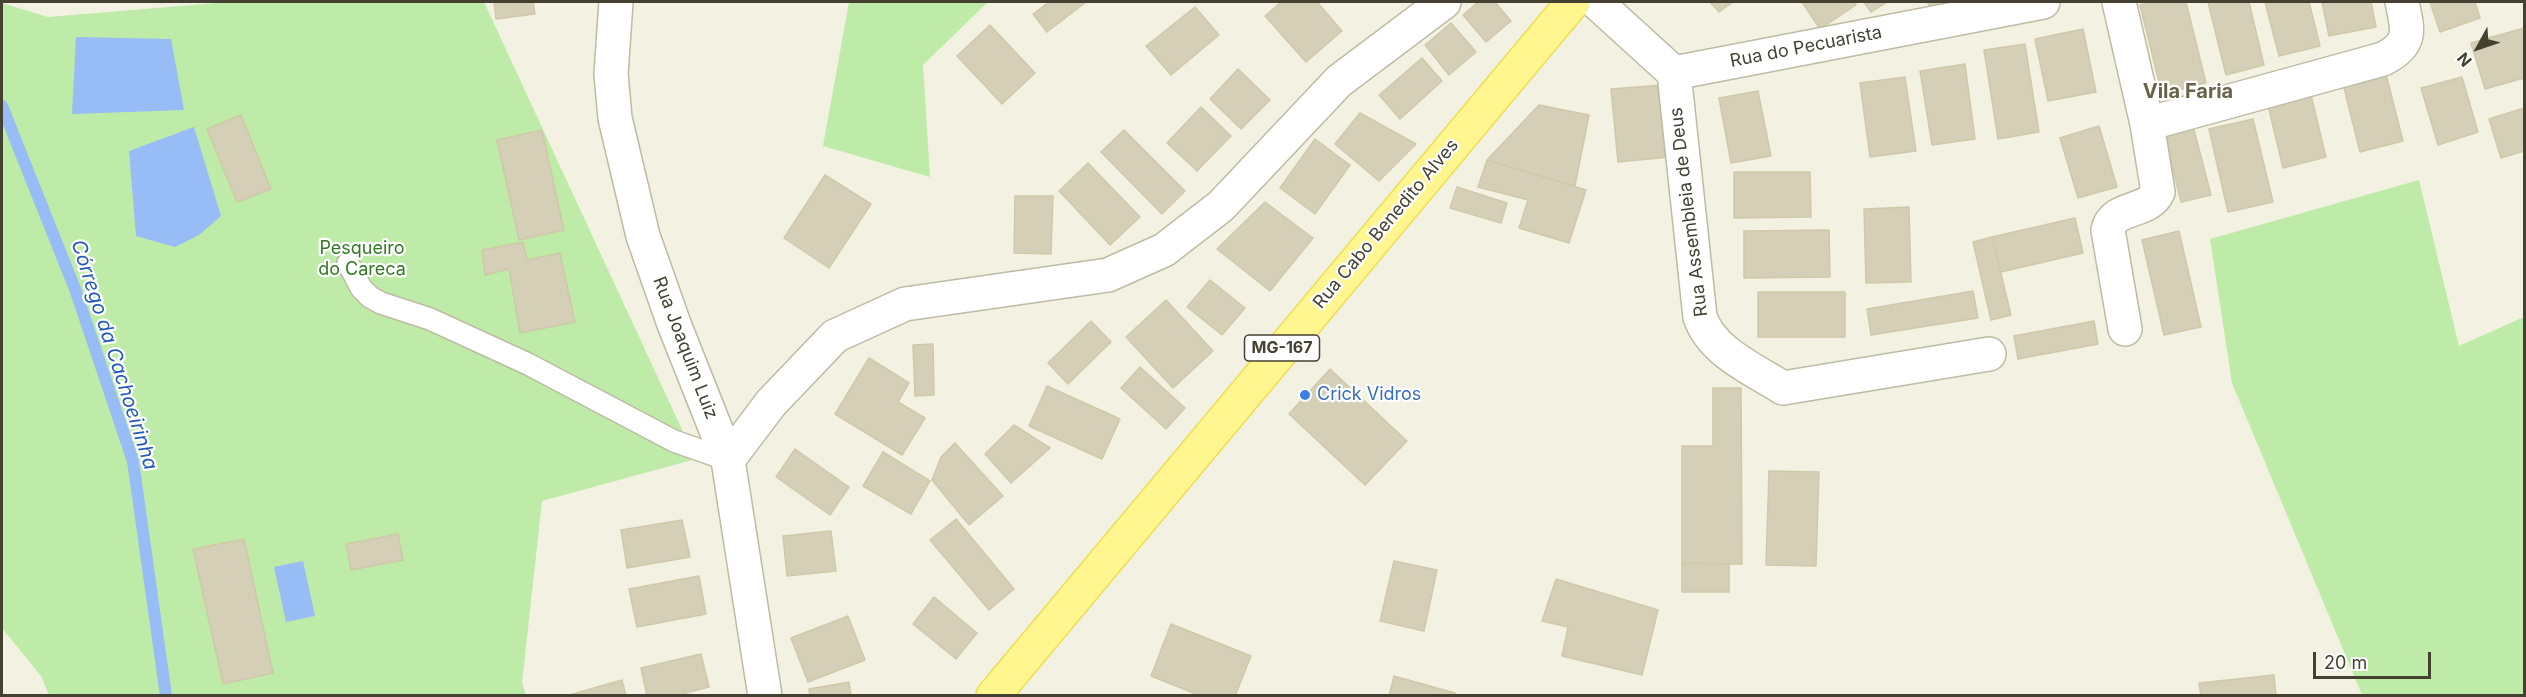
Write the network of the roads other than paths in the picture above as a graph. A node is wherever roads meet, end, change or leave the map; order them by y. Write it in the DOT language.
graph roads {
  1 [pos="616,2"];
  2 [pos="1444,2"];
  3 [pos="1574,2"];
  4 [pos="1596,2"];
  5 [pos="2043,2"];
  6 [pos="2119,2"];
  7 [pos="2402,2"];
  8 [pos="1674,73"];
  9 [pos="2146,124"];
  10 [pos="348,263"];
  11 [pos="2125,329"];
  12 [pos="1989,354"];
  13 [pos="728,460"];
  14 [pos="765,696"];
  15 [pos="993,696"];
  1 -- 13 [label="street, Rua Joaquim Luiz"];
  2 -- 13 [label="street"];
  3 -- 15 [label="main road, Rua Cabo Benedito Alves / MG-167"];
  4 -- 8 [label="street"];
  5 -- 8 [label="street, Rua do Pecuarista"];
  6 -- 9 [label="street"];
  7 -- 9 [label="street"];
  8 -- 12 [label="street, Rua Assembleia de Deus"];
  9 -- 11 [label="street"];
  10 -- 13 [label="lane"];
  13 -- 14 [label="street, Rua Joaquim Luiz"];
}
